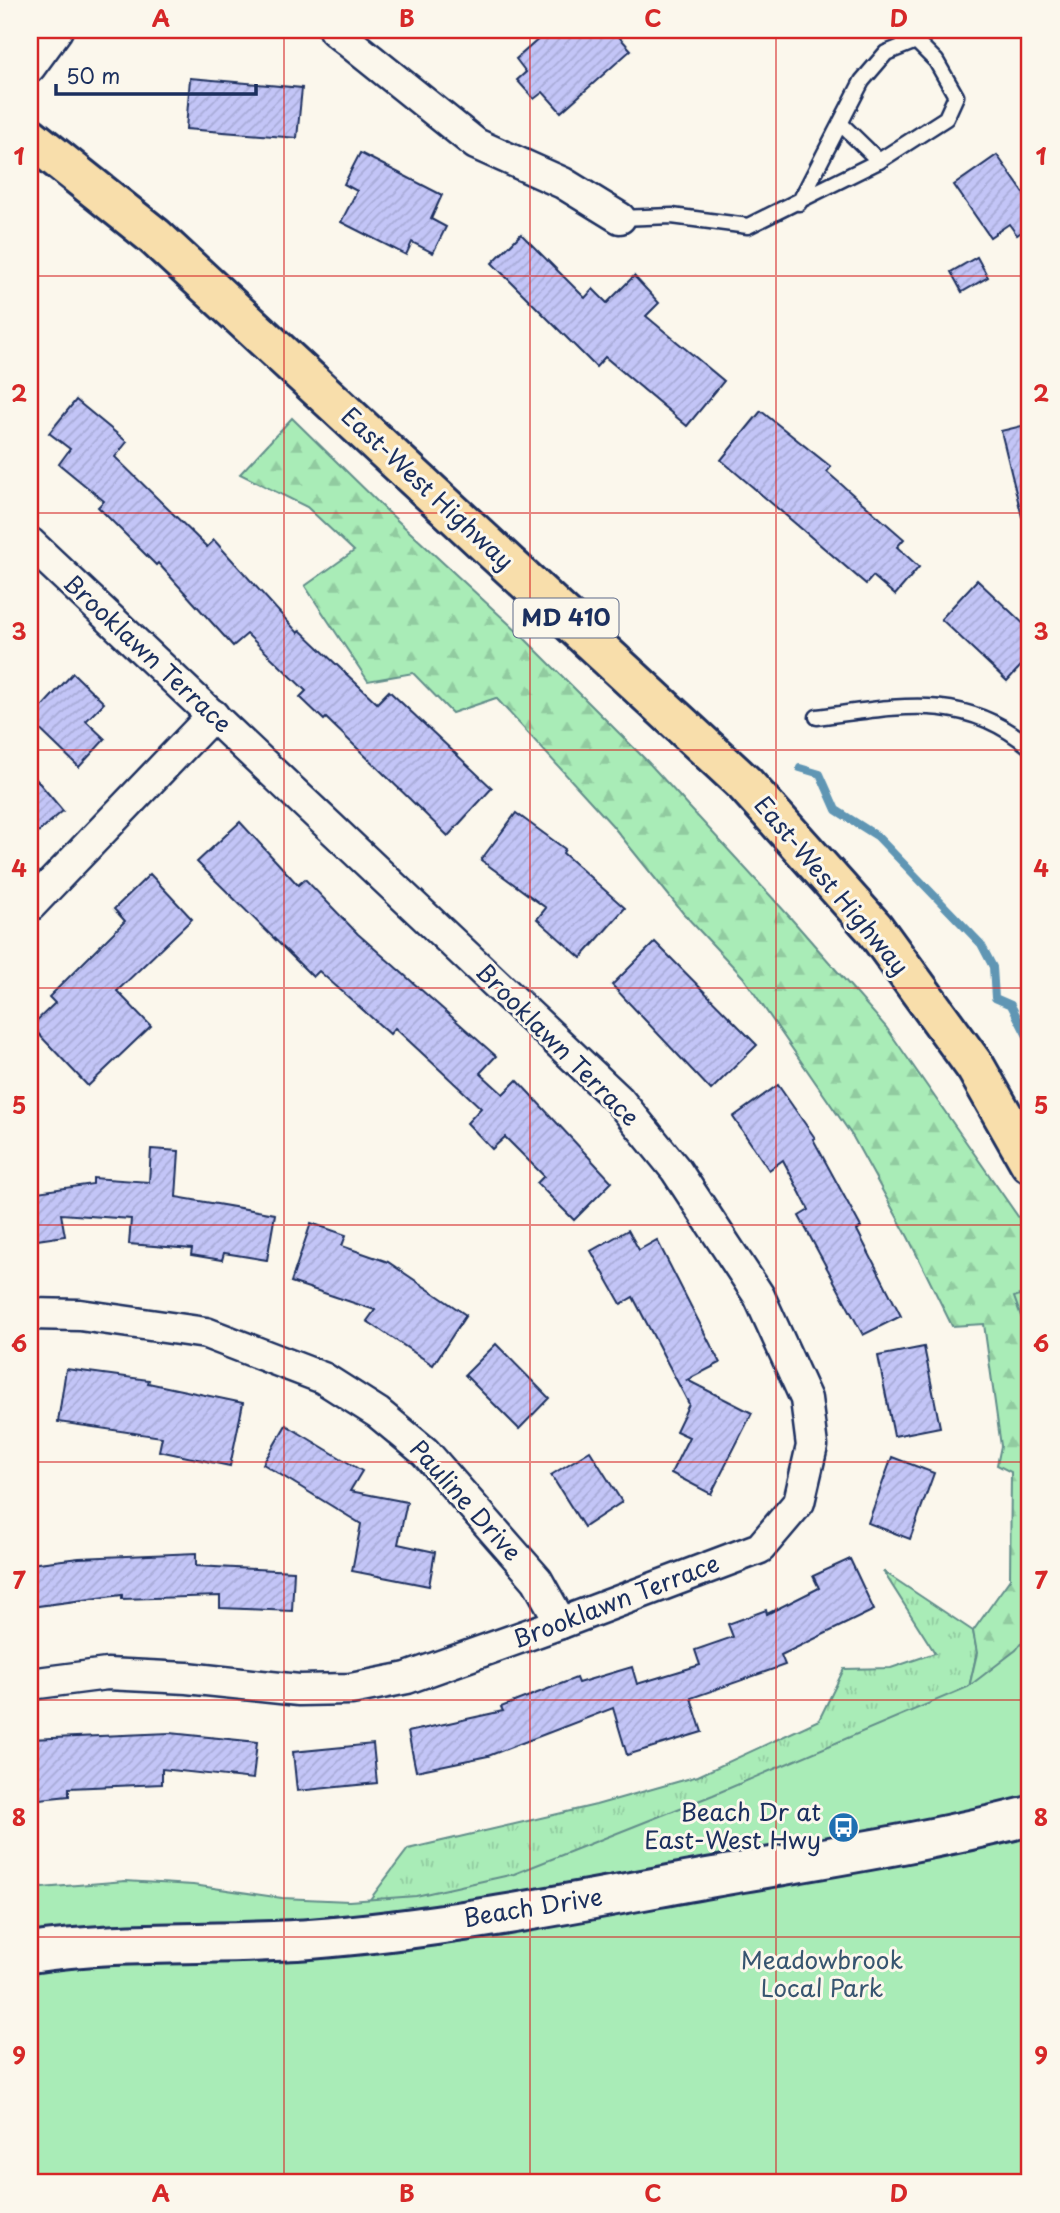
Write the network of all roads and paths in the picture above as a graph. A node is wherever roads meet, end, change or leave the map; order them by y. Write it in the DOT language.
graph roads {
  1 [pos="57,30"];
  2 [pos="334,30"];
  3 [pos="30,67"];
  4 [pos="841,124"];
  5 [pos="30,137"];
  6 [pos="879,161"];
  7 [pos="799,202"];
  8 [pos="620,218"];
  9 [pos="30,544"];
  10 [pos="213,715"];
  11 [pos="817,717"];
  12 [pos="1030,747"];
  13 [pos="30,906"];
  14 [pos="1030,1163"];
  15 [pos="30,1314"];
  16 [pos="561,1623"];
  17 [pos="30,1684"];
  18 [pos="1030,1816"];
  19 [pos="30,1953"];
  1 -- 3 [label="street"];
  2 -- 8 [label="street"];
  4 -- 6 [label="lane"];
  4 -- 6 [label="lane"];
  4 -- 7 [label="lane"];
  5 -- 14 [label="main road, East-West Highway / MD 410"];
  6 -- 7 [label="lane"];
  7 -- 8 [label="lane"];
  9 -- 10 [label="street, Brooklawn Terrace"];
  10 -- 13 [label="street"];
  10 -- 16 [label="street, Brooklawn Terrace"];
  11 -- 12 [label="lane"];
  15 -- 16 [label="street, Pauline Drive"];
  16 -- 17 [label="street, Brooklawn Terrace"];
  18 -- 19 [label="street, Beach Drive"];
}
